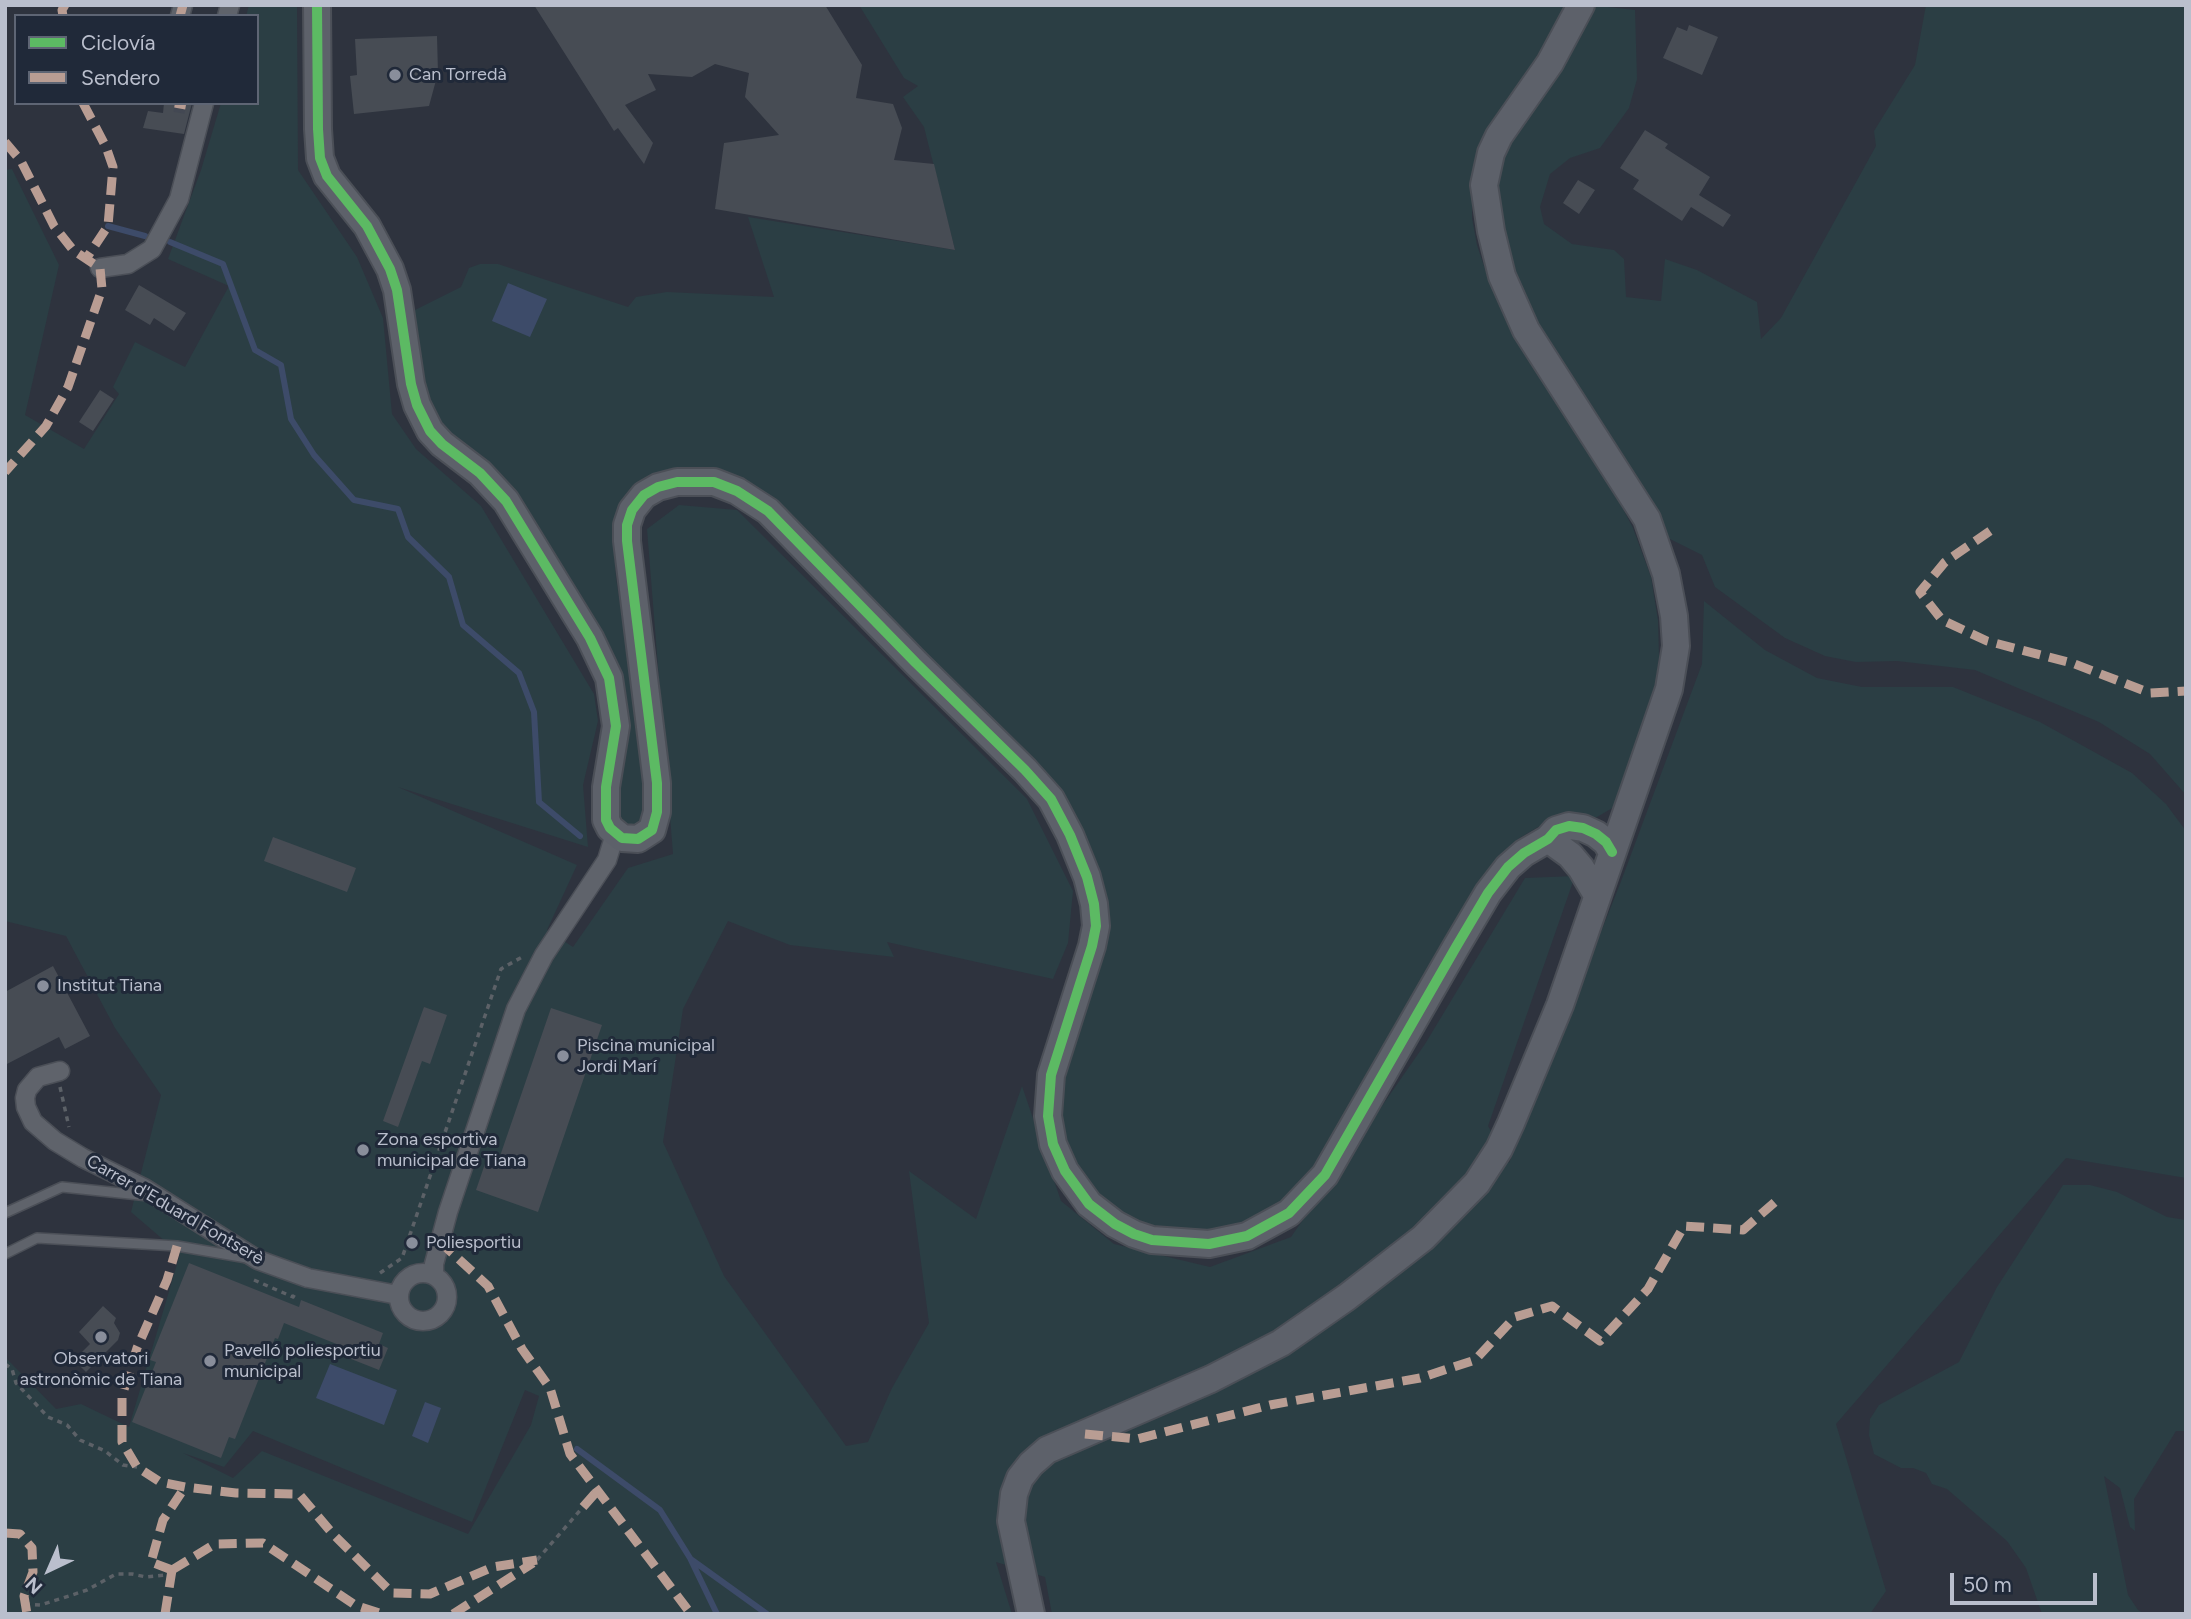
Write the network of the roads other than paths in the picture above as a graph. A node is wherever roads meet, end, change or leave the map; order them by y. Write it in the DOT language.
graph roads {
  1 [pos="317,5"];
  2 [pos="1581,5"];
  3 [pos="203,105"];
  4 [pos="100,268"];
  5 [pos="1630,802"];
  6 [pos="1583,828"];
  7 [pos="615,834"];
  8 [pos="1548,839"];
  9 [pos="1612,852"];
  10 [pos="1597,895"];
  11 [pos="60,1071"];
  12 [pos="157,1196"];
  13 [pos="5,1213"];
  14 [pos="5,1254"];
  15 [pos="258,1260"];
  16 [pos="434,1275"];
  17 [pos="398,1295"];
  18 [pos="1031,1614"];
  1 -- 7 [label="street"];
  2 -- 5 [label="street"];
  3 -- 4 [label="street"];
  5 -- 6 [label="street"];
  5 -- 9 [label="street"];
  6 -- 8 [label="street"];
  6 -- 9 [label="street"];
  7 -- 8 [label="street"];
  7 -- 16 [label="street"];
  8 -- 9 [label="street"];
  8 -- 10 [label="street"];
  9 -- 10 [label="street"];
  10 -- 18 [label="street"];
  11 -- 12 [label="street, Carrer d'Eduard Fontserè"];
  12 -- 13 [label="lane"];
  12 -- 15 [label="street, Carrer d'Eduard Fontserè"];
  14 -- 15 [label="lane"];
  15 -- 17 [label="street, Carrer d'Eduard Fontserè"];
  16 -- 17 [label="street"];
  16 -- 17 [label="street"];
}
